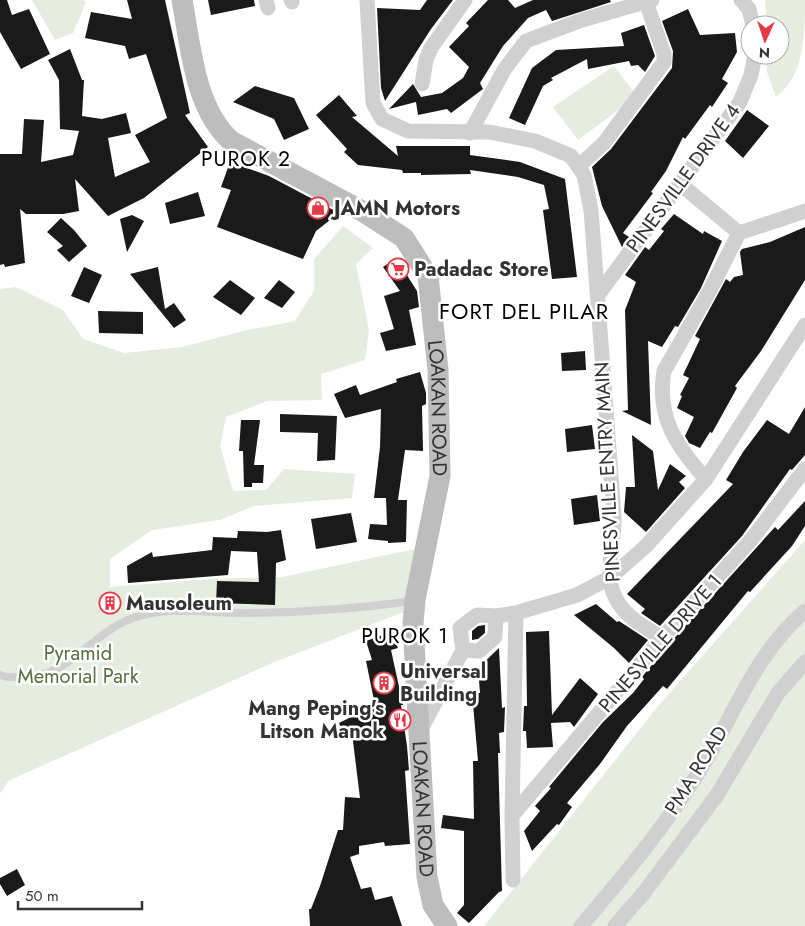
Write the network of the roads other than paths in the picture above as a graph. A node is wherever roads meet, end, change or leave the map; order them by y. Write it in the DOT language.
graph roads {
  1 [pos="182,0"];
  2 [pos="367,0"];
  3 [pos="466,0"];
  4 [pos="741,0"];
  5 [pos="649,1"];
  6 [pos="750,15"];
  7 [pos="753,65"];
  8 [pos="422,84"];
  9 [pos="470,132"];
  10 [pos="580,166"];
  11 [pos="679,183"];
  12 [pos="805,211"];
  13 [pos="739,233"];
  14 [pos="598,296"];
  15 [pos="805,325"];
  16 [pos="805,469"];
  17 [pos="706,479"];
  18 [pos="611,577"];
  19 [pos="415,600"];
  20 [pos="805,611"];
  21 [pos="516,612"];
  22 [pos="496,616"];
  23 [pos="662,638"];
  24 [pos="463,650"];
  25 [pos="805,662"];
  26 [pos="0,675"];
  27 [pos="418,733"];
  28 [pos="512,816"];
  29 [pos="514,880"];
  30 [pos="608,894"];
  31 [pos="629,910"];
  32 [pos="447,926"];
  33 [pos="581,926"];
  34 [pos="615,926"];
  1 -- 19 [label="main road, LOAKAN ROAD"];
  2 -- 9 [label="street"];
  3 -- 8 [label="street"];
  4 -- 6 [label="street"];
  5 -- 9 [label="street"];
  5 -- 10 [label="street"];
  7 -- 11 [label="street, PINESVILLE DRIVE 4"];
  9 -- 10 [label="street"];
  10 -- 14 [label="street, PINESVILLE ENTRY MAIN"];
  11 -- 13 [label="street"];
  11 -- 14 [label="street, PINESVILLE DRIVE 4"];
  12 -- 13 [label="street"];
  13 -- 17 [label="street"];
  14 -- 18 [label="street, PINESVILLE ENTRY MAIN"];
  15 -- 17 [label="street"];
  16 -- 23 [label="street, PINESVILLE DRIVE 1"];
  17 -- 18 [label="street"];
  18 -- 21 [label="street"];
  18 -- 23 [label="street, PINESVILLE ENTRY MAIN"];
  19 -- 26 [label="lane"];
  19 -- 27 [label="main road, LOAKAN ROAD"];
  20 -- 30 [label="street, PMA ROAD"];
  21 -- 22 [label="street"];
  21 -- 28 [label="street"];
  22 -- 24 [label="street"];
  22 -- 24 [label="street"];
  23 -- 28 [label="street, PINESVILLE DRIVE 1"];
  24 -- 27 [label="street"];
  25 -- 31 [label="street, PMA ROAD"];
  27 -- 32 [label="main road, LOAKAN ROAD"];
  28 -- 29 [label="street"];
  30 -- 31 [label="street"];
  30 -- 33 [label="street, PMA ROAD"];
  31 -- 34 [label="street, PMA ROAD"];
}
